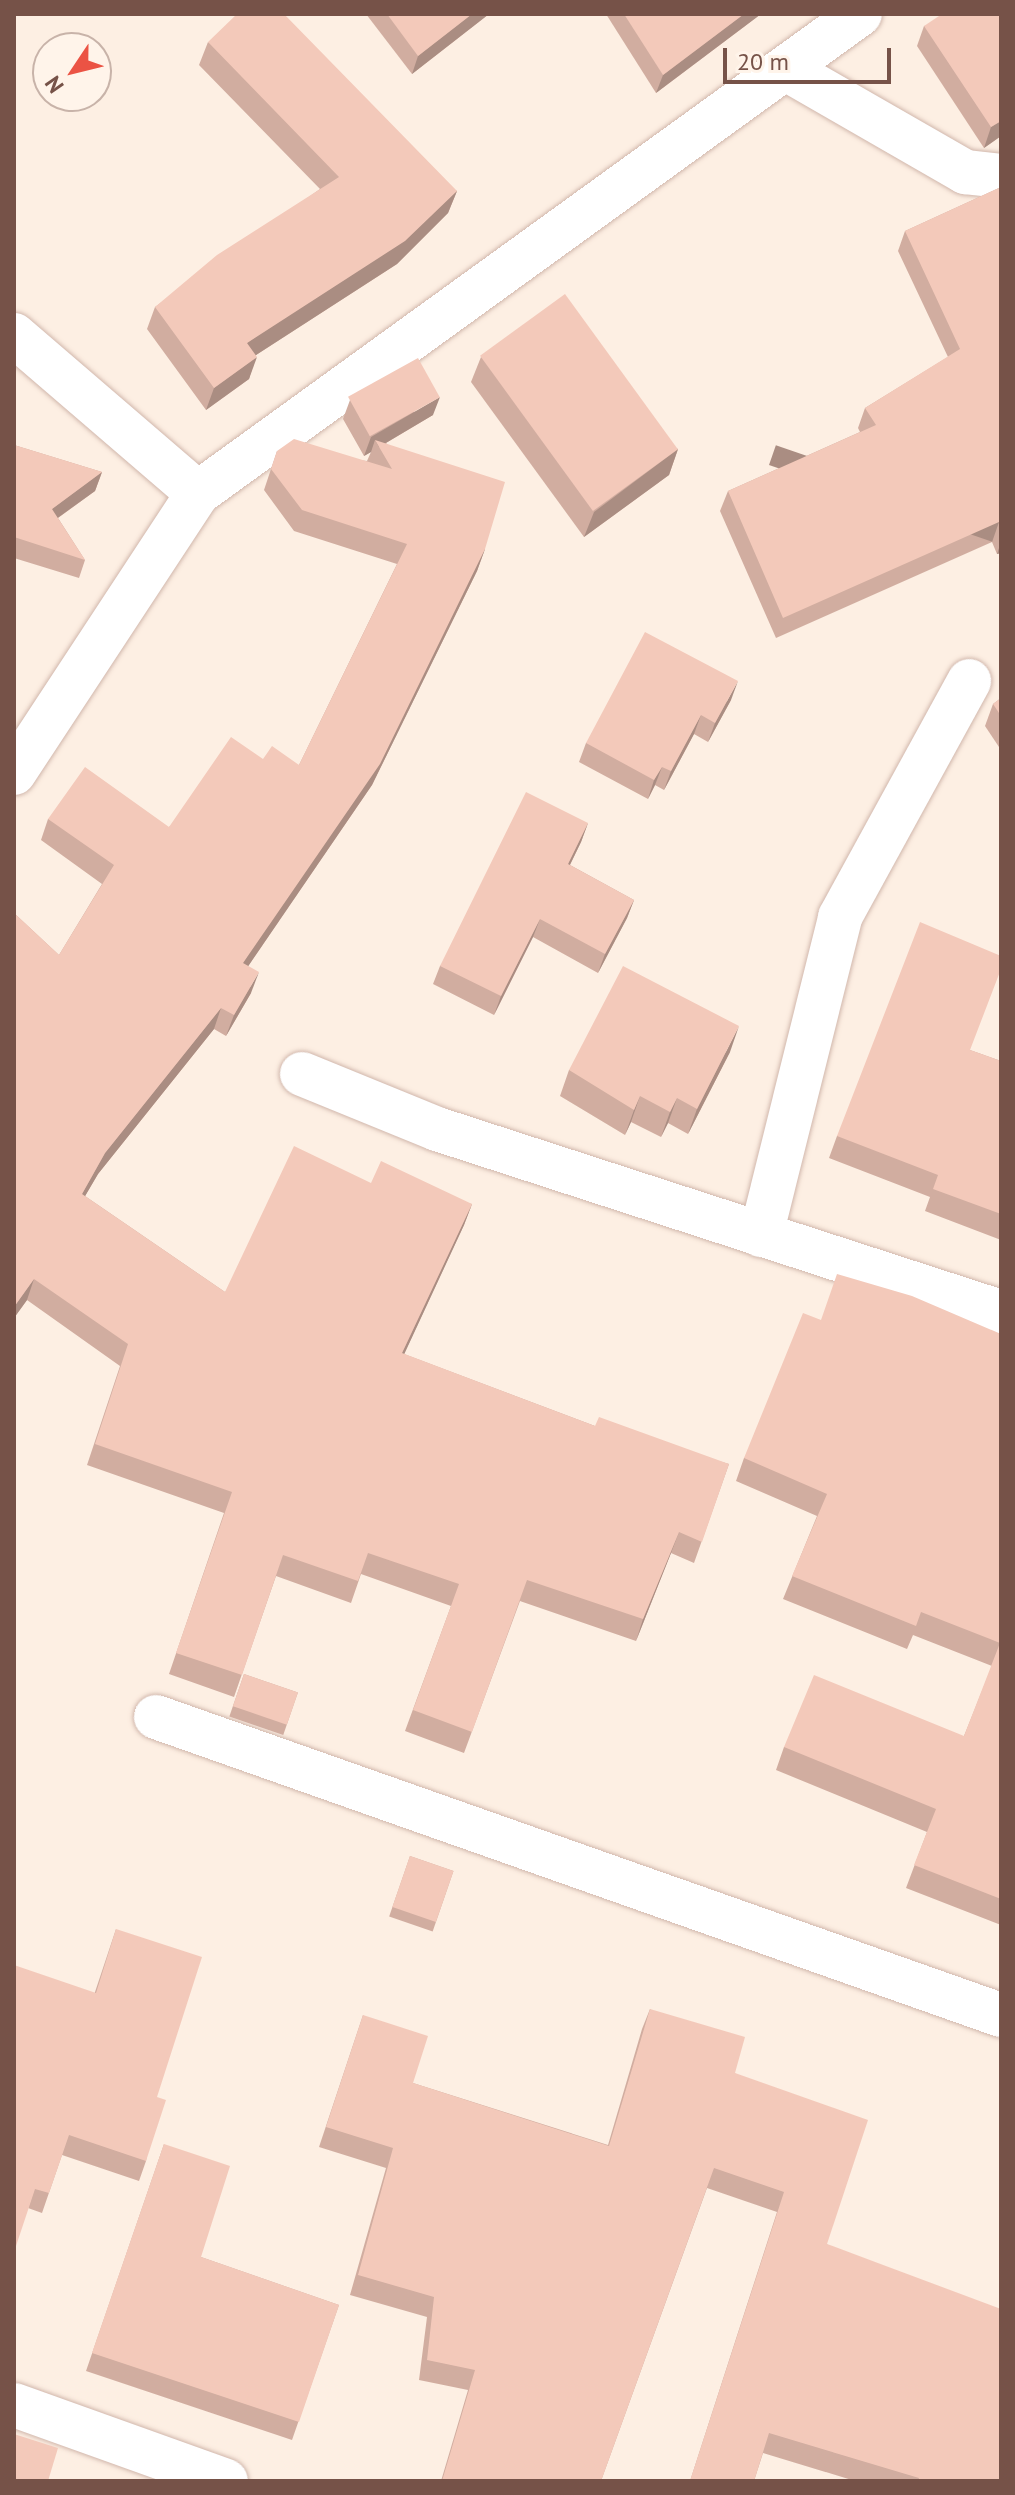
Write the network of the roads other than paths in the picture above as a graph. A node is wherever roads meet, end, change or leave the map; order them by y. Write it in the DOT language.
graph roads {
  1 [pos="860,14"];
  2 [pos="786,69"];
  3 [pos="1001,176"];
  4 [pos="14,335"];
  5 [pos="198,493"];
  6 [pos="969,681"];
  7 [pos="14,773"];
  8 [pos="302,1074"];
  9 [pos="761,1235"];
  10 [pos="1001,1312"];
  11 [pos="156,1717"];
  12 [pos="1001,2015"];
  13 [pos="14,2405"];
  14 [pos="226,2481"];
  1 -- 2 [label="street"];
  2 -- 3 [label="street"];
  2 -- 5 [label="street"];
  4 -- 5 [label="street"];
  5 -- 7 [label="street"];
  6 -- 9 [label="street"];
  8 -- 9 [label="street"];
  9 -- 10 [label="street"];
  11 -- 12 [label="street"];
  13 -- 14 [label="street"];
}
